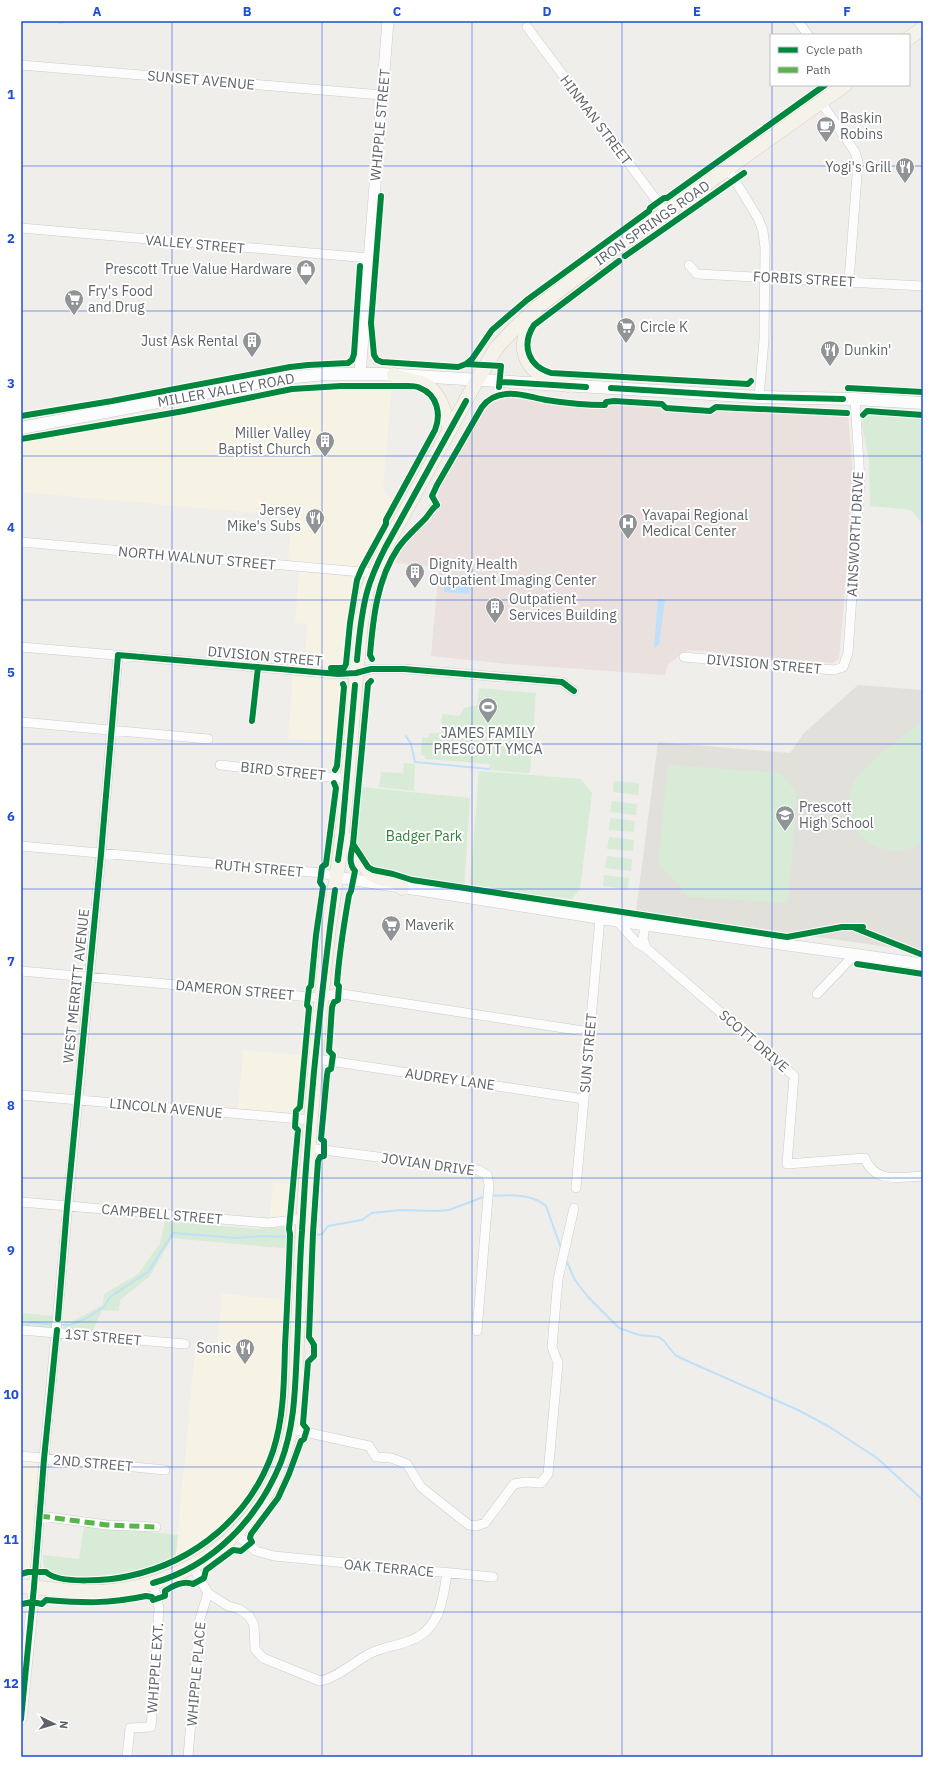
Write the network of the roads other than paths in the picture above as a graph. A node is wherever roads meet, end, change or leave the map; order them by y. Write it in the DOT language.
graph roads {
  1 [pos="388,21"];
  2 [pos="798,21"];
  3 [pos="527,27"];
  4 [pos="923,28"];
  5 [pos="807,34"];
  6 [pos="910,37"];
  7 [pos="21,65"];
  8 [pos="843,86"];
  9 [pos="382,95"];
  10 [pos="821,102"];
  11 [pos="728,169"];
  12 [pos="666,213"];
  13 [pos="21,228"];
  14 [pos="369,258"];
  15 [pos="689,265"];
  16 [pos="765,277"];
  17 [pos="849,281"];
  18 [pos="923,286"];
  19 [pos="539,306"];
  20 [pos="360,374"];
  21 [pos="394,375"];
  22 [pos="477,380"];
  23 [pos="568,385"];
  24 [pos="759,397"];
  25 [pos="855,399"];
  26 [pos="923,403"];
  27 [pos="21,428"];
  28 [pos="450,430"];
  29 [pos="21,542"];
  30 [pos="373,573"];
  31 [pos="21,647"];
  32 [pos="118,655"];
  33 [pos="684,657"];
  34 [pos="843,667"];
  35 [pos="356,673"];
  36 [pos="574,691"];
  37 [pos="21,722"];
  38 [pos="111,730"];
  39 [pos="208,739"];
  40 [pos="220,765"];
  41 [pos="347,779"];
  42 [pos="342,835"];
  43 [pos="21,846"];
  44 [pos="102,854"];
  45 [pos="336,877"];
  46 [pos="402,888"];
  47 [pos="600,918"];
  48 [pos="618,921"];
  49 [pos="645,925"];
  50 [pos="646,948"];
  51 [pos="855,954"];
  52 [pos="923,964"];
  53 [pos="21,971"];
  54 [pos="89,977"];
  55 [pos="817,994"];
  56 [pos="322,998"];
  57 [pos="590,1032"];
  58 [pos="316,1059"];
  59 [pos="21,1095"];
  60 [pos="584,1099"];
  61 [pos="78,1100"];
  62 [pos="311,1120"];
  63 [pos="308,1148"];
  64 [pos="923,1176"];
  65 [pos="576,1188"];
  66 [pos="21,1202"];
  67 [pos="67,1207"];
  68 [pos="574,1208"];
  69 [pos="302,1219"];
  70 [pos="21,1330"];
  71 [pos="477,1331"];
  72 [pos="57,1332"];
  73 [pos="186,1344"];
  74 [pos="291,1429"];
  75 [pos="21,1456"];
  76 [pos="44,1459"];
  77 [pos="165,1470"];
  78 [pos="40,1516"];
  79 [pos="156,1527"];
  80 [pos="235,1533"];
  81 [pos="193,1566"];
  82 [pos="447,1573"];
  83 [pos="494,1577"];
  84 [pos="153,1583"];
  85 [pos="28,1587"];
  86 [pos="208,1593"];
  87 [pos="22,1708"];
  88 [pos="21,1720"];
  89 [pos="127,1757"];
  90 [pos="188,1757"];
  1 -- 9 [label="street, WHIPPLE STREET"];
  2 -- 5 [label="street"];
  3 -- 12 [label="street, HINMAN STREET"];
  4 -- 6 [label="main road"];
  7 -- 9 [label="street, SUNSET AVENUE"];
  8 -- 10 [label="main road, IRON SPRINGS ROAD"];
  9 -- 14 [label="street, WHIPPLE STREET"];
  10 -- 11 [label="main road, IRON SPRINGS ROAD"];
  10 -- 17 [label="street"];
  11 -- 12 [label="main road, IRON SPRINGS ROAD"];
  11 -- 16 [label="street"];
  12 -- 19 [label="main road, IRON SPRINGS ROAD"];
  13 -- 14 [label="street, VALLEY STREET"];
  14 -- 20 [label="street, WHIPPLE STREET"];
  15 -- 16 [label="street, FORBIS STREET"];
  16 -- 17 [label="street, FORBIS STREET"];
  16 -- 24 [label="street"];
  17 -- 18 [label="street, FORBIS STREET"];
  19 -- 22 [label="main road, IRON SPRINGS ROAD"];
  19 -- 23 [label="main road"];
  20 -- 21 [label="main road, MILLER VALLEY ROAD"];
  20 -- 27 [label="main road, MILLER VALLEY ROAD"];
  21 -- 22 [label="main road, MILLER VALLEY ROAD"];
  21 -- 28 [label="main road"];
  22 -- 23 [label="main road, MILLER VALLEY ROAD"];
  22 -- 28 [label="main road"];
  23 -- 24 [label="main road, MILLER VALLEY ROAD"];
  24 -- 25 [label="main road, MILLER VALLEY ROAD"];
  25 -- 26 [label="main road, MILLER VALLEY ROAD"];
  25 -- 34 [label="street, AINSWORTH DRIVE"];
  28 -- 30 [label="main road"];
  29 -- 30 [label="street, NORTH WALNUT STREET"];
  30 -- 35 [label="main road"];
  31 -- 32 [label="street, DIVISION STREET"];
  32 -- 35 [label="street, DIVISION STREET"];
  32 -- 38 [label="street, WEST MERRITT AVENUE"];
  33 -- 34 [label="street, DIVISION STREET"];
  35 -- 36 [label="street, DIVISION STREET"];
  35 -- 41 [label="main road"];
  37 -- 38 [label="street"];
  38 -- 39 [label="street"];
  38 -- 44 [label="street, WEST MERRITT AVENUE"];
  40 -- 41 [label="street, BIRD STREET"];
  41 -- 42 [label="main road"];
  42 -- 45 [label="main road"];
  42 -- 46 [label="main road"];
  43 -- 44 [label="street, RUTH STREET"];
  44 -- 45 [label="street, RUTH STREET"];
  44 -- 54 [label="street, WEST MERRITT AVENUE"];
  45 -- 46 [label="street, RUTH STREET"];
  45 -- 56 [label="main road"];
  46 -- 47 [label="street, RUTH STREET"];
  47 -- 48 [label="street, RUTH STREET"];
  47 -- 57 [label="street, SUN STREET"];
  48 -- 49 [label="street, RUTH STREET"];
  48 -- 50 [label="street, SCOTT DRIVE"];
  49 -- 50 [label="street"];
  49 -- 51 [label="street, RUTH STREET"];
  50 -- 64 [label="street, SCOTT DRIVE"];
  51 -- 52 [label="street, RUTH STREET"];
  51 -- 55 [label="street"];
  53 -- 54 [label="street, DAMERON STREET"];
  54 -- 56 [label="street, DAMERON STREET"];
  54 -- 61 [label="street, WEST MERRITT AVENUE"];
  56 -- 57 [label="street, DAMERON STREET"];
  56 -- 58 [label="main road"];
  57 -- 60 [label="street, SUN STREET"];
  58 -- 60 [label="street, AUDREY LANE"];
  58 -- 62 [label="main road"];
  59 -- 61 [label="street, LINCOLN AVENUE"];
  60 -- 65 [label="street, SUN STREET"];
  61 -- 62 [label="street, LINCOLN AVENUE"];
  61 -- 67 [label="street, WEST MERRITT AVENUE"];
  62 -- 63 [label="main road"];
  63 -- 69 [label="main road"];
  63 -- 71 [label="street, JOVIAN DRIVE"];
  66 -- 67 [label="street, CAMPBELL STREET"];
  67 -- 69 [label="street, CAMPBELL STREET"];
  67 -- 72 [label="street, WEST MERRITT AVENUE"];
  68 -- 74 [label="street"];
  69 -- 74 [label="main road"];
  70 -- 72 [label="street, 1ST STREET"];
  72 -- 73 [label="street, 1ST STREET"];
  72 -- 76 [label="street, WEST MERRITT AVENUE"];
  74 -- 80 [label="main road"];
  75 -- 76 [label="street, 2ND STREET"];
  76 -- 77 [label="street, 2ND STREET"];
  76 -- 78 [label="street, WEST MERRITT AVENUE"];
  78 -- 79 [label="street"];
  78 -- 85 [label="street, WEST MERRITT AVENUE"];
  80 -- 81 [label="main road"];
  80 -- 82 [label="street, OAK TERRACE"];
  81 -- 84 [label="main road"];
  81 -- 86 [label="street, OAK TERRACE"];
  82 -- 83 [label="street"];
  82 -- 86 [label="street, OAK TERRACE"];
  84 -- 85 [label="main road"];
  84 -- 89 [label="street, WHIPPLE EXT."];
  85 -- 87 [label="street"];
  86 -- 90 [label="street, WHIPPLE PLACE"];
  87 -- 88 [label="street"];
}
